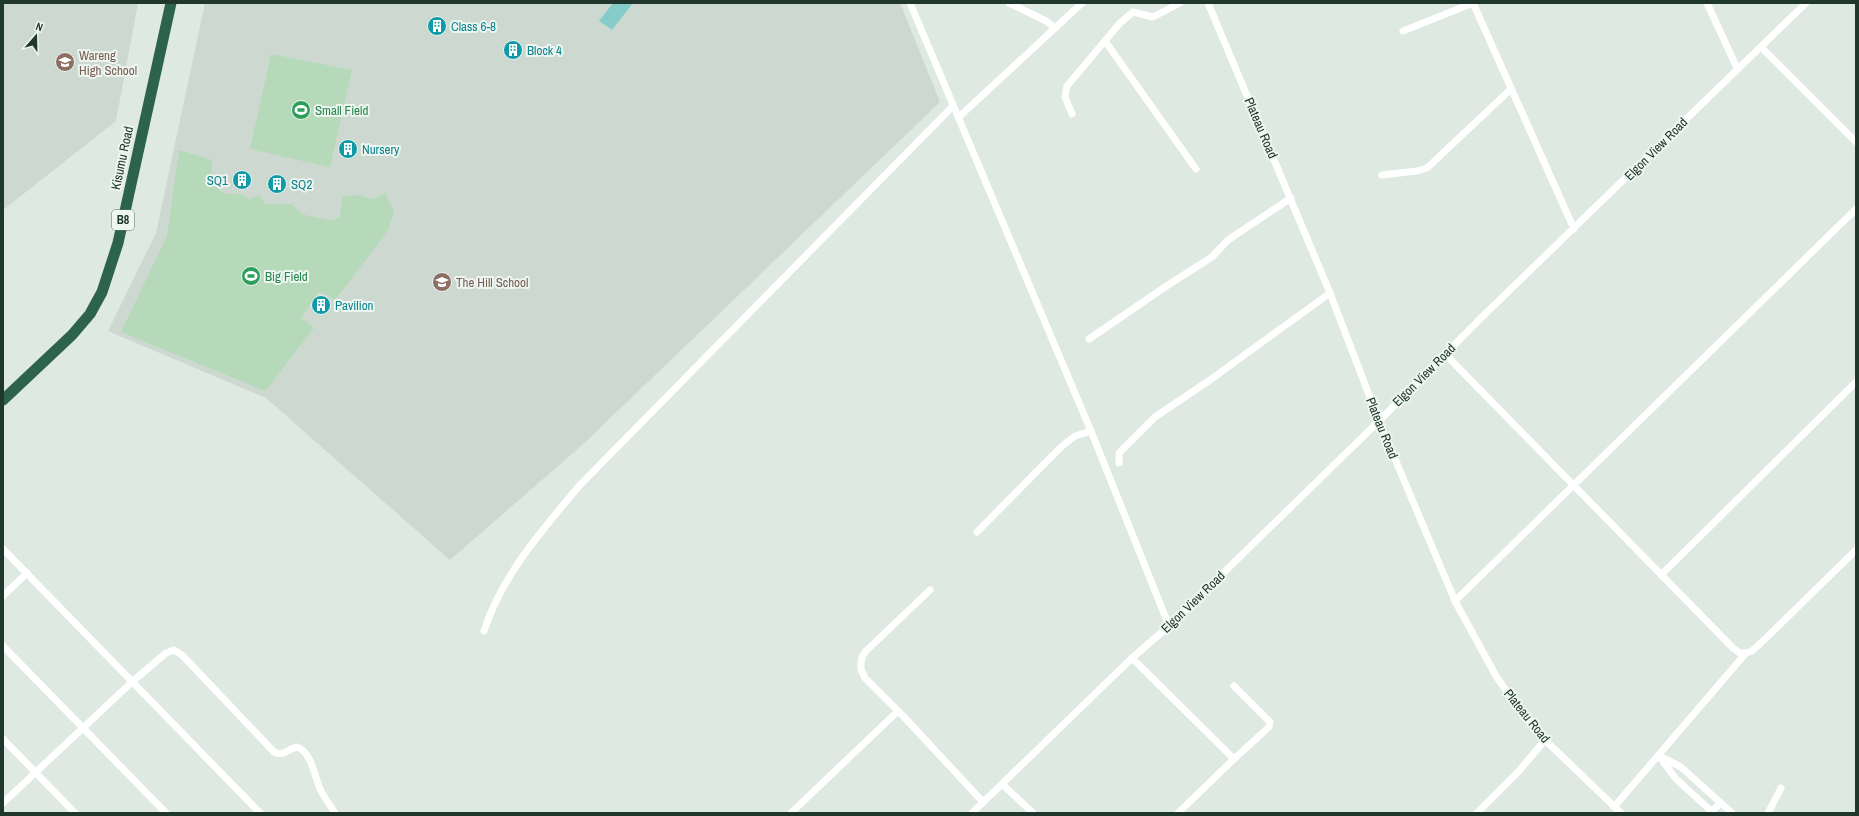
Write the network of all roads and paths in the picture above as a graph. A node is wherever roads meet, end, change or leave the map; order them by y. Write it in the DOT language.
graph roads {
  1 [pos="171,3"];
  2 [pos="910,3"];
  3 [pos="1009,3"];
  4 [pos="1082,3"];
  5 [pos="1180,3"];
  6 [pos="1208,3"];
  7 [pos="1473,3"];
  8 [pos="1708,3"];
  9 [pos="1806,3"];
  10 [pos="1055,28"];
  11 [pos="1403,31"];
  12 [pos="1105,41"];
  13 [pos="1761,47"];
  14 [pos="1737,68"];
  15 [pos="1511,89"];
  16 [pos="953,106"];
  17 [pos="1072,114"];
  18 [pos="958,117"];
  19 [pos="1856,142"];
  20 [pos="1196,169"];
  21 [pos="1382,175"];
  22 [pos="1290,198"];
  23 [pos="1856,209"];
  24 [pos="1574,229"];
  25 [pos="1330,293"];
  26 [pos="1089,340"];
  27 [pos="1445,354"];
  28 [pos="1856,382"];
  29 [pos="3,400"];
  30 [pos="1378,421"];
  31 [pos="1091,431"];
  32 [pos="1119,463"];
  33 [pos="1574,486"];
  34 [pos="977,532"];
  35 [pos="3,549"];
  36 [pos="1856,550"];
  37 [pos="27,573"];
  38 [pos="1661,575"];
  39 [pos="930,590"];
  40 [pos="3,596"];
  41 [pos="1455,601"];
  42 [pos="1169,626"];
  43 [pos="484,630"];
  44 [pos="3,646"];
  45 [pos="1746,653"];
  46 [pos="1132,658"];
  47 [pos="133,681"];
  48 [pos="1234,686"];
  49 [pos="898,710"];
  50 [pos="84,728"];
  51 [pos="3,739"];
  52 [pos="1545,740"];
  53 [pos="1659,756"];
  54 [pos="1234,759"];
  55 [pos="36,772"];
  56 [pos="1003,785"];
  57 [pos="1781,788"];
  58 [pos="983,802"];
  59 [pos="1721,803"];
  60 [pos="3,804"];
  61 [pos="1614,807"];
  62 [pos="75,813"];
  63 [pos="166,813"];
  64 [pos="260,813"];
  65 [pos="335,813"];
  66 [pos="792,813"];
  67 [pos="972,813"];
  68 [pos="1033,813"];
  69 [pos="1178,813"];
  70 [pos="1477,813"];
  71 [pos="1621,813"];
  72 [pos="1732,813"];
  73 [pos="1768,813"];
  1 -- 29 [label="highway, Kisumu Road / B8"];
  2 -- 16 [label="street"];
  3 -- 10 [label="street"];
  4 -- 10 [label="street"];
  5 -- 12 [label="street"];
  6 -- 22 [label="street, Plateau Road"];
  7 -- 11 [label="street"];
  7 -- 15 [label="street"];
  8 -- 14 [label="street"];
  9 -- 13 [label="street, Elgon View Road"];
  10 -- 18 [label="street"];
  12 -- 17 [label="street"];
  12 -- 20 [label="street"];
  13 -- 14 [label="street, Elgon View Road"];
  13 -- 19 [label="street"];
  14 -- 24 [label="street, Elgon View Road"];
  15 -- 21 [label="street"];
  15 -- 24 [label="street"];
  16 -- 18 [label="street"];
  16 -- 43 [label="street"];
  18 -- 31 [label="street"];
  22 -- 25 [label="street, Plateau Road"];
  22 -- 26 [label="street"];
  23 -- 33 [label="street"];
  24 -- 27 [label="street, Elgon View Road"];
  25 -- 30 [label="street, Plateau Road"];
  25 -- 32 [label="street"];
  27 -- 30 [label="street, Elgon View Road"];
  27 -- 33 [label="street"];
  28 -- 38 [label="street"];
  30 -- 41 [label="street, Plateau Road"];
  30 -- 42 [label="street, Elgon View Road"];
  31 -- 34 [label="street"];
  31 -- 42 [label="street"];
  33 -- 38 [label="street"];
  33 -- 41 [label="street"];
  35 -- 37 [label="street"];
  36 -- 45 [label="street"];
  37 -- 40 [label="street"];
  37 -- 47 [label="street"];
  38 -- 45 [label="street"];
  39 -- 49 [label="street"];
  41 -- 52 [label="street, Plateau Road"];
  42 -- 46 [label="street, Elgon View Road"];
  44 -- 50 [label="street"];
  45 -- 53 [label="street"];
  46 -- 54 [label="street"];
  46 -- 56 [label="street, Elgon View Road"];
  47 -- 50 [label="street"];
  47 -- 64 [label="street"];
  47 -- 65 [label="street"];
  48 -- 54 [label="street"];
  49 -- 58 [label="street"];
  49 -- 66 [label="street"];
  50 -- 55 [label="street"];
  50 -- 63 [label="street"];
  51 -- 55 [label="street"];
  52 -- 61 [label="street, Plateau Road"];
  52 -- 70 [label="street"];
  53 -- 59 [label="street"];
  53 -- 59 [label="street"];
  53 -- 61 [label="street"];
  54 -- 69 [label="street"];
  55 -- 60 [label="street"];
  55 -- 62 [label="street"];
  56 -- 58 [label="street, Elgon View Road"];
  56 -- 68 [label="street"];
  57 -- 73 [label="street"];
  58 -- 67 [label="street, Elgon View Road"];
  59 -- 72 [label="street"];
  61 -- 71 [label="street, Plateau Road"];
}
